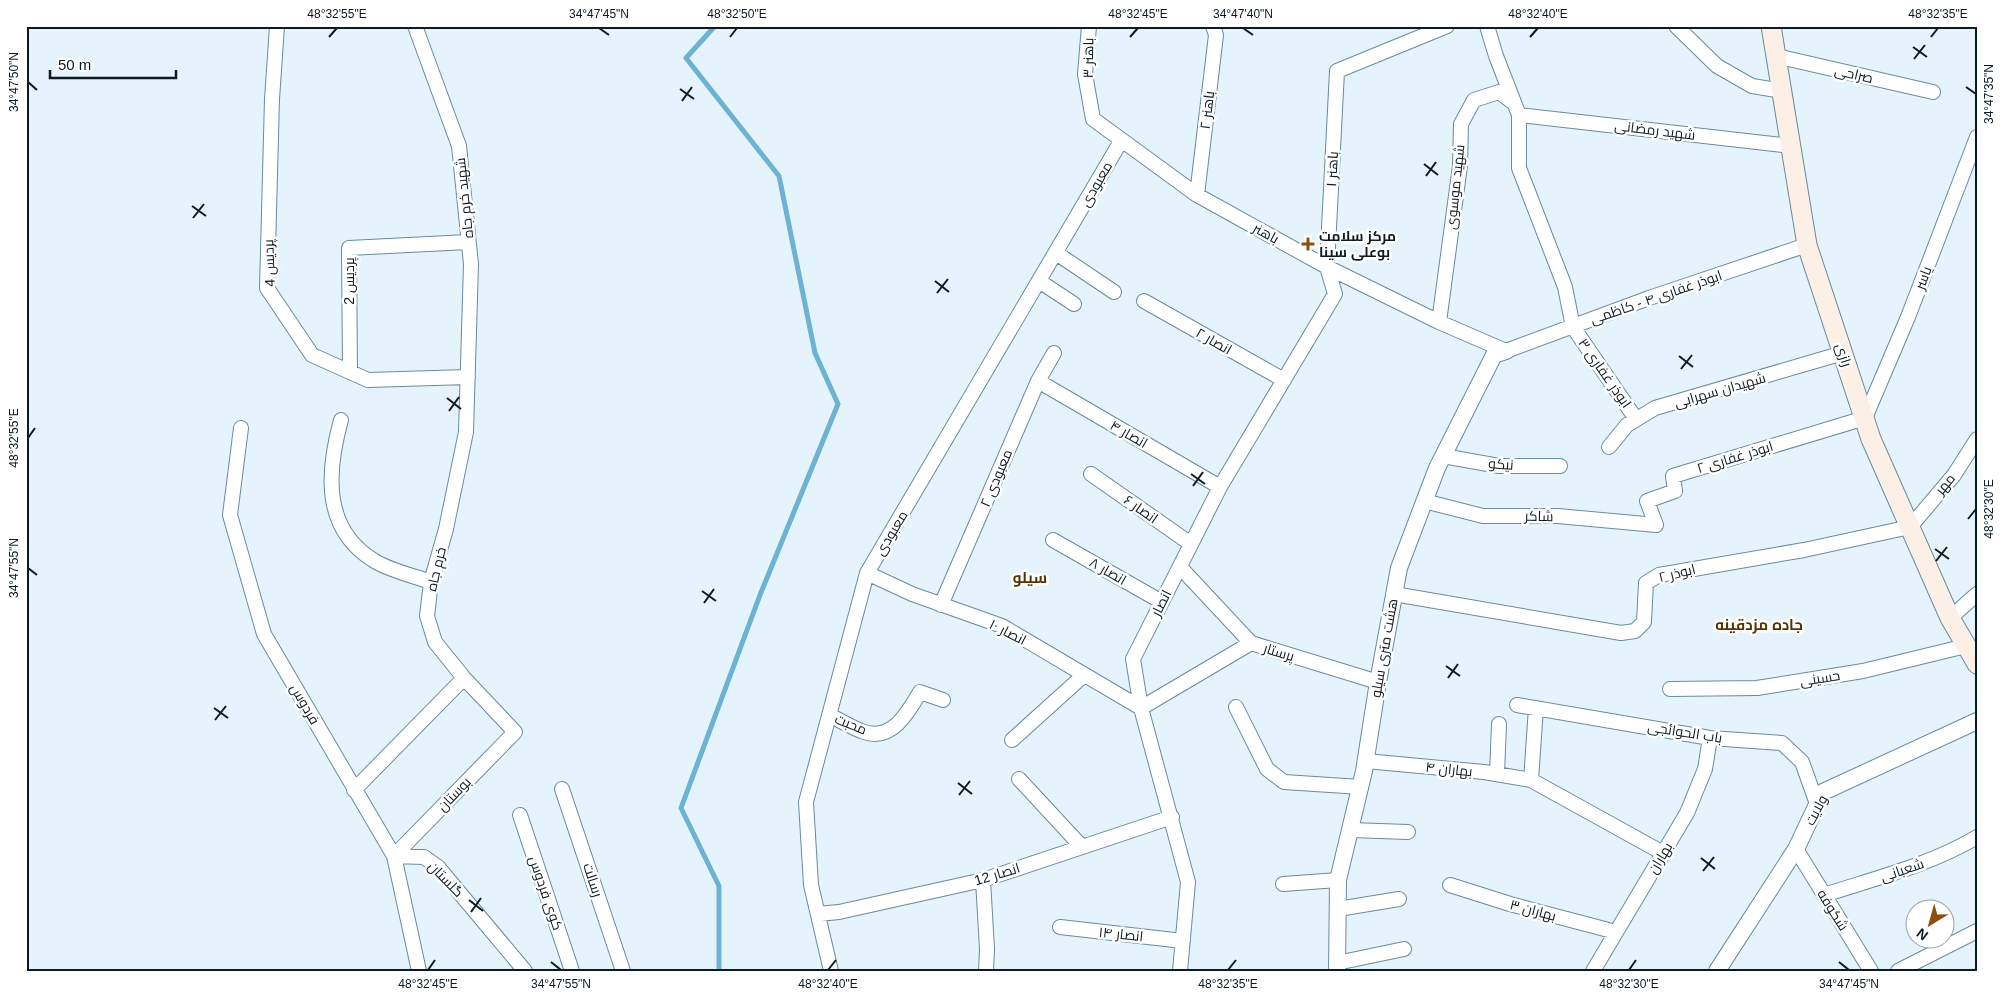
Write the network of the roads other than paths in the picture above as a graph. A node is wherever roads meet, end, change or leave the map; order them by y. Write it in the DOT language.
graph roads {
  1 [pos="277,26"];
  2 [pos="415,26"];
  3 [pos="1088,26"];
  4 [pos="1213,26"];
  5 [pos="1447,26"];
  6 [pos="1487,26"];
  7 [pos="1676,26"];
  8 [pos="1771,26"];
  9 [pos="1776,56"];
  10 [pos="1782,91"];
  11 [pos="1933,92"];
  12 [pos="1517,109"];
  13 [pos="1093,119"];
  14 [pos="1977,137"];
  15 [pos="1121,140"];
  16 [pos="1791,146"];
  17 [pos="1197,195"];
  18 [pos="468,242"];
  19 [pos="1807,246"];
  20 [pos="1056,253"];
  21 [pos="1327,267"];
  22 [pos="1039,281"];
  23 [pos="1114,292"];
  24 [pos="1144,301"];
  25 [pos="1074,304"];
  26 [pos="1439,322"];
  27 [pos="1573,327"];
  28 [pos="1506,351"];
  29 [pos="1054,353"];
  30 [pos="1843,353"];
  31 [pos="350,372"];
  32 [pos="468,377"];
  33 [pos="1284,380"];
  34 [pos="1038,381"];
  35 [pos="1865,418"];
  36 [pos="1636,419"];
  37 [pos="341,420"];
  38 [pos="241,428"];
  39 [pos="1977,440"];
  40 [pos="1609,447"];
  41 [pos="1443,456"];
  42 [pos="1560,466"];
  43 [pos="1090,474"];
  44 [pos="1220,487"];
  45 [pos="1424,501"];
  46 [pos="1656,525"];
  47 [pos="1910,526"];
  48 [pos="1053,540"];
  49 [pos="1191,544"];
  50 [pos="1180,567"];
  51 [pos="867,573"];
  52 [pos="430,582"];
  53 [pos="1394,594"];
  54 [pos="1977,594"];
  55 [pos="1162,602"];
  56 [pos="941,605"];
  57 [pos="1950,618"];
  58 [pos="1251,643"];
  59 [pos="1966,646"];
  60 [pos="1977,664"];
  61 [pos="1084,675"];
  62 [pos="464,678"];
  63 [pos="1378,682"];
  64 [pos="1670,689"];
  65 [pos="943,700"];
  66 [pos="1517,705"];
  67 [pos="1236,707"];
  68 [pos="1141,708"];
  69 [pos="1536,708"];
  70 [pos="829,714"];
  71 [pos="1977,721"];
  72 [pos="1500,724"];
  73 [pos="515,732"];
  74 [pos="1710,738"];
  75 [pos="1012,740"];
  76 [pos="1366,761"];
  77 [pos="1497,774"];
  78 [pos="1019,779"];
  79 [pos="1531,780"];
  80 [pos="1361,787"];
  81 [pos="562,789"];
  82 [pos="354,790"];
  83 [pos="1818,804"];
  84 [pos="520,815"];
  85 [pos="1172,817"];
  86 [pos="1350,830"];
  87 [pos="1408,832"];
  88 [pos="1977,837"];
  89 [pos="1082,847"];
  90 [pos="1796,849"];
  91 [pos="1663,853"];
  92 [pos="394,856"];
  93 [pos="983,880"];
  94 [pos="1338,880"];
  95 [pos="1283,884"];
  96 [pos="1450,885"];
  97 [pos="1824,895"];
  98 [pos="1399,899"];
  99 [pos="1338,909"];
  100 [pos="818,914"];
  101 [pos="1060,927"];
  102 [pos="1616,932"];
  103 [pos="1977,932"];
  104 [pos="1182,941"];
  105 [pos="1404,949"];
  106 [pos="1337,967"];
  107 [pos="419,971"];
  108 [pos="525,971"];
  109 [pos="572,971"];
  110 [pos="623,971"];
  111 [pos="831,971"];
  112 [pos="986,971"];
  113 [pos="1180,971"];
  114 [pos="1593,971"];
  115 [pos="1717,971"];
  116 [pos="1871,971"];
  117 [pos="1898,971"];
  1 -- 31 [label="street, پردیس 4"];
  2 -- 18 [label="street, شهید خرم جاه"];
  3 -- 13 [label="street, باهنر ۳"];
  4 -- 17 [label="street, باهنر ۲"];
  5 -- 21 [label="street, باهنر ۱"];
  6 -- 12 [label="street"];
  7 -- 10 [label="street"];
  8 -- 9 [label="main road, رازی"];
  9 -- 10 [label="main road, رازی"];
  9 -- 11 [label="street, صراحی"];
  10 -- 16 [label="main road, رازی"];
  12 -- 16 [label="street, شهید رمضانی"];
  12 -- 26 [label="street, شهید موسوی"];
  12 -- 27 [label="street"];
  13 -- 15 [label="street, باهنر"];
  14 -- 35 [label="street, یاسر"];
  15 -- 17 [label="street, باهنر"];
  15 -- 20 [label="street, معبودی"];
  16 -- 19 [label="main road, رازی"];
  17 -- 21 [label="street, باهنر"];
  18 -- 31 [label="street, پردیس 2"];
  18 -- 32 [label="street, شهید خرم جاه"];
  19 -- 27 [label="street, ابوذر غفاری ۴ - کاظمی"];
  19 -- 30 [label="main road, رازی"];
  20 -- 22 [label="street, معبودی"];
  20 -- 23 [label="street"];
  21 -- 26 [label="street, باهنر"];
  21 -- 33 [label="street, انصار"];
  22 -- 25 [label="street"];
  22 -- 51 [label="street, معبودی"];
  24 -- 33 [label="street, انصار ۲"];
  26 -- 28 [label="street, باهنر"];
  27 -- 28 [label="street, ابوذر غفاری ۴ - کاظمی"];
  27 -- 36 [label="street, ابوذر غفاری ۳"];
  28 -- 41 [label="street, هشت متری سیلو"];
  29 -- 34 [label="street, معبودی ۲"];
  30 -- 35 [label="main road, رازی"];
  30 -- 36 [label="street, شهیدان سهرابی"];
  31 -- 32 [label="street, پردیس 4"];
  32 -- 52 [label="street, خرم جاه"];
  33 -- 44 [label="street, انصار"];
  34 -- 44 [label="street, انصار ۴"];
  34 -- 56 [label="street, معبودی ۲"];
  35 -- 46 [label="street, ابوذر غفاری ۲"];
  35 -- 47 [label="main road, رازی"];
  36 -- 40 [label="street, شهیدان سهرابی"];
  37 -- 52 [label="street"];
  38 -- 82 [label="street, فردوس"];
  39 -- 47 [label="street, مهر"];
  41 -- 42 [label="street, نیکو"];
  41 -- 45 [label="street, هشت متری سیلو"];
  43 -- 49 [label="street, انصار ۶"];
  44 -- 49 [label="street, انصار"];
  45 -- 46 [label="street, شاکر"];
  45 -- 53 [label="street, هشت متری سیلو"];
  47 -- 53 [label="street, ابوذر ۲"];
  47 -- 57 [label="main road, رازی"];
  48 -- 55 [label="street, انصار ۸"];
  49 -- 50 [label="street, انصار"];
  50 -- 55 [label="street, انصار"];
  50 -- 58 [label="street, پرستار"];
  51 -- 56 [label="street, انصار ۱۰"];
  51 -- 70 [label="street, معبودی"];
  52 -- 62 [label="street, خرم جاه"];
  53 -- 63 [label="street, هشت متری سیلو"];
  54 -- 57 [label="street"];
  55 -- 68 [label="street, انصار"];
  56 -- 61 [label="street, انصار ۱۰"];
  57 -- 59 [label="main road, رازی"];
  58 -- 63 [label="street, پرستار"];
  58 -- 68 [label="street"];
  59 -- 60 [label="main road, رازی"];
  59 -- 64 [label="street, حسینی"];
  61 -- 68 [label="street, انصار ۱۰"];
  61 -- 75 [label="street"];
  62 -- 73 [label="street, خرم جاه"];
  62 -- 82 [label="street"];
  63 -- 76 [label="street, هشت متری سیلو"];
  65 -- 70 [label="street, محبت"];
  66 -- 69 [label="street, باب الحوائجی"];
  67 -- 80 [label="street"];
  68 -- 85 [label="street, انصار"];
  69 -- 74 [label="street, باب الحوائجی"];
  69 -- 79 [label="street"];
  70 -- 100 [label="street, معبودی"];
  71 -- 83 [label="street, ولایت"];
  72 -- 77 [label="street"];
  73 -- 92 [label="street, بوستان"];
  74 -- 83 [label="street, باب الحوائجی"];
  74 -- 91 [label="street, بهاران"];
  76 -- 77 [label="street, بهاران ۴"];
  76 -- 80 [label="street, هشت متری سیلو"];
  77 -- 79 [label="street, بهاران ۴"];
  78 -- 89 [label="street"];
  79 -- 91 [label="street, بهاران ۴"];
  80 -- 86 [label="street, هشت متری سیلو"];
  81 -- 110 [label="street, رسالت"];
  82 -- 92 [label="street, فردوس"];
  83 -- 90 [label="street, ولایت"];
  84 -- 109 [label="street, کوی فردوس"];
  85 -- 89 [label="street, انصار 12"];
  85 -- 104 [label="street, انصار"];
  86 -- 87 [label="street"];
  86 -- 94 [label="street, هشت متری سیلو"];
  88 -- 97 [label="street, شعبانی"];
  89 -- 93 [label="street, انصار 12"];
  90 -- 97 [label="street, شکوفه"];
  90 -- 115 [label="street, ولایت"];
  91 -- 102 [label="street, بهاران"];
  92 -- 107 [label="street, فردوس"];
  92 -- 108 [label="street, گلستان"];
  93 -- 100 [label="street, انصار 12"];
  93 -- 112 [label="street"];
  94 -- 95 [label="street"];
  94 -- 99 [label="street, هشت متری سیلو"];
  96 -- 102 [label="street, بهاران ۳"];
  97 -- 116 [label="street, شکوفه"];
  98 -- 99 [label="street"];
  99 -- 106 [label="street, هشت متری سیلو"];
  100 -- 111 [label="street, معبودی"];
  101 -- 104 [label="street, انصار ۱۴"];
  102 -- 114 [label="street, بهاران"];
  103 -- 117 [label="street"];
  104 -- 113 [label="street, انصار"];
  105 -- 106 [label="street"];
}
